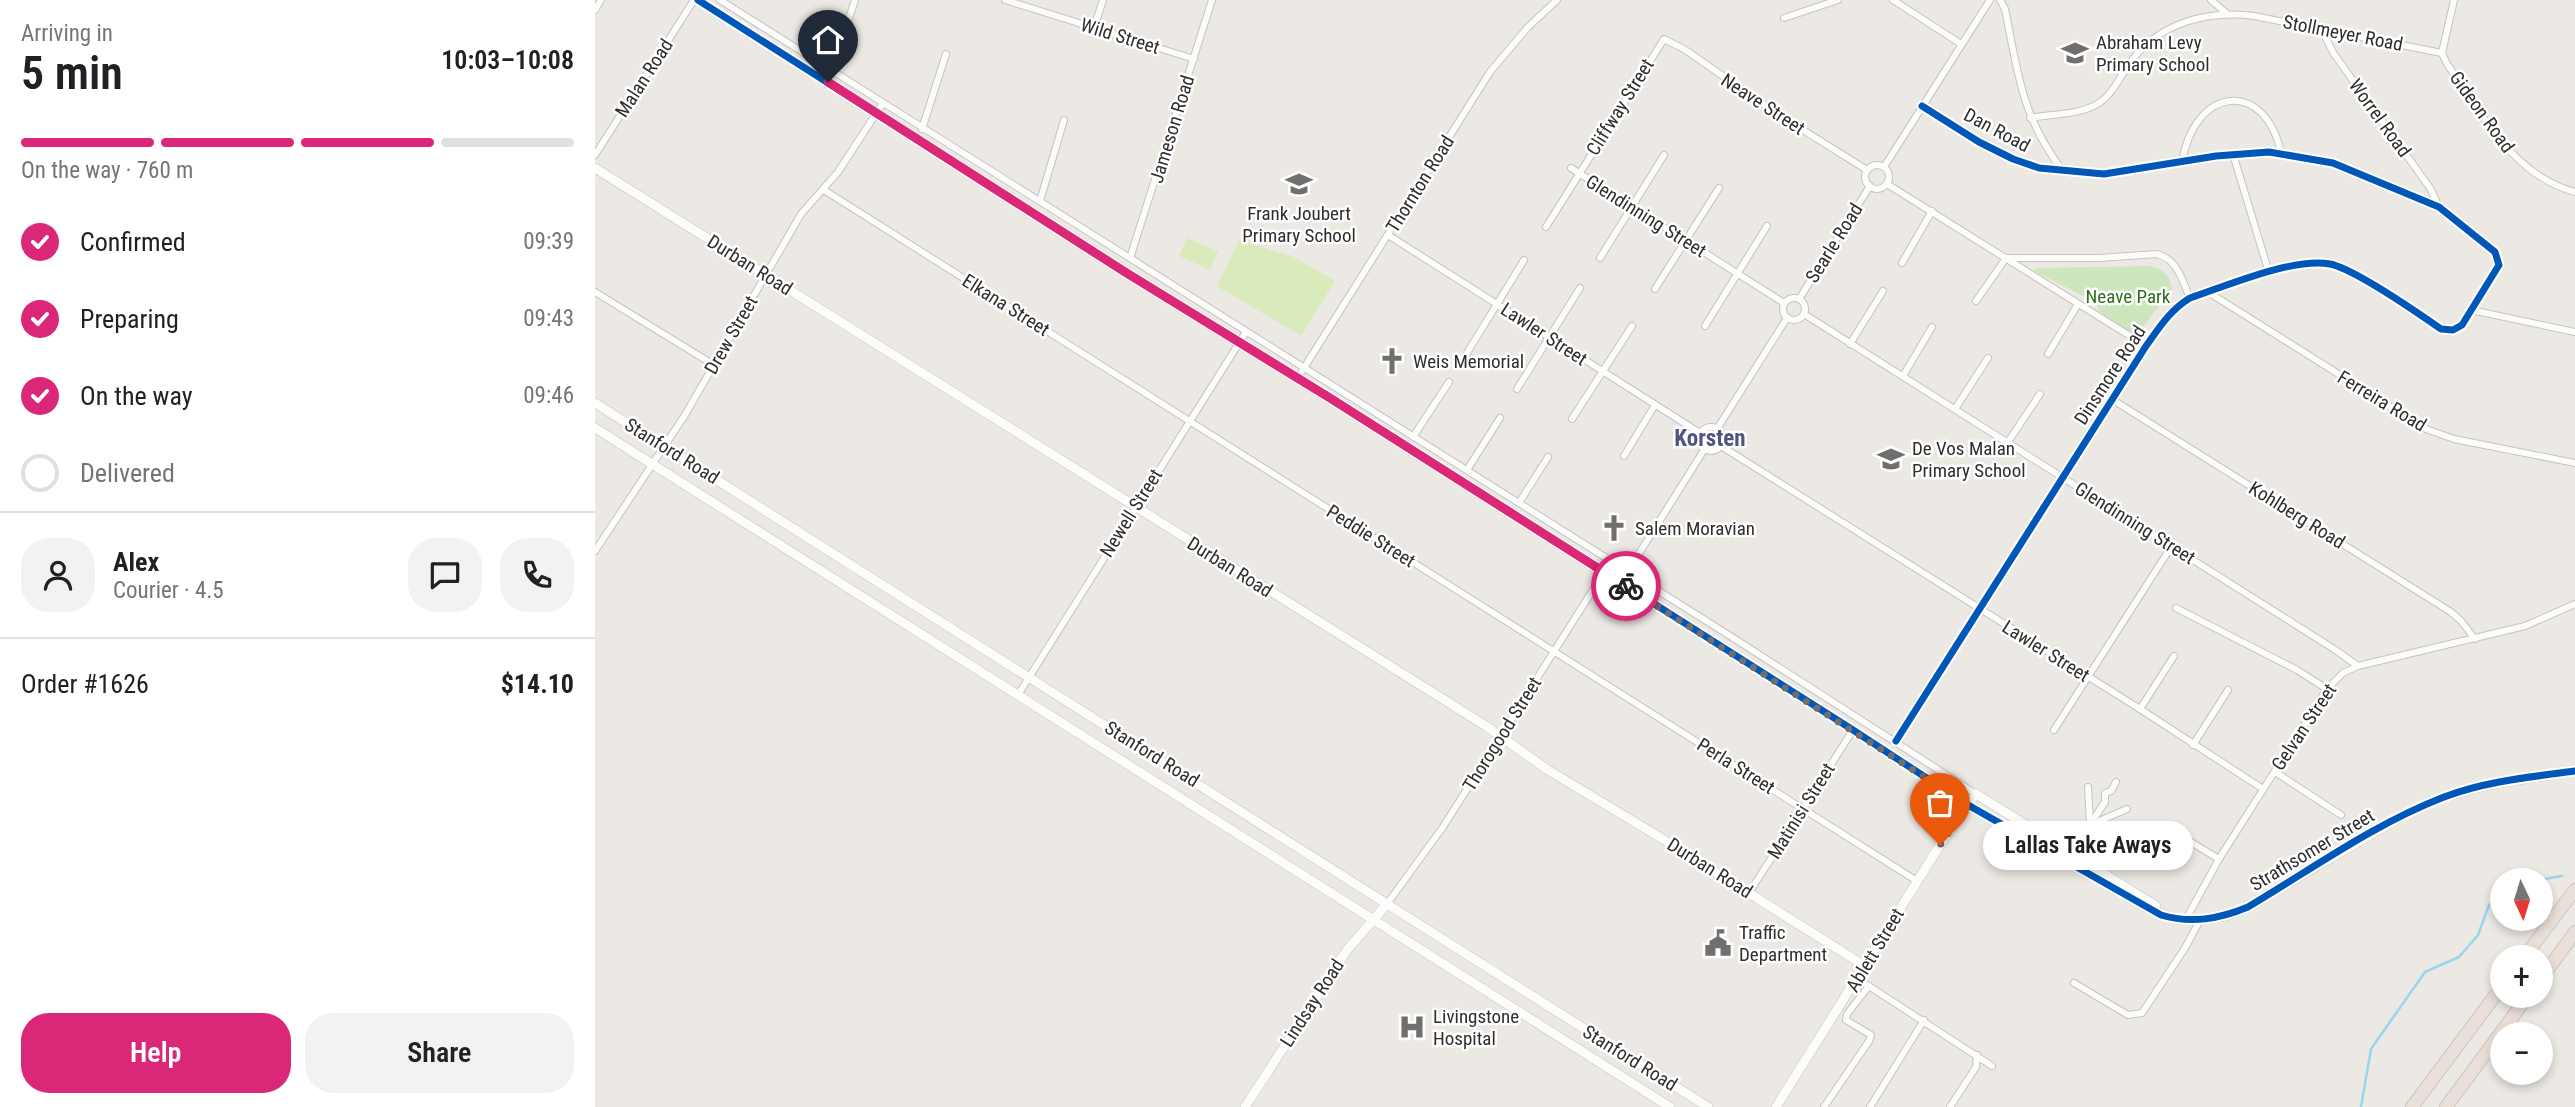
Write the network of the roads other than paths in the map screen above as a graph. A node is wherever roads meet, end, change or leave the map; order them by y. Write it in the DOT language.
graph roads {
  1 [pos="601,0"];
  2 [pos="696,0"];
  3 [pos="720,0"];
  4 [pos="855,0"];
  5 [pos="1005,0"];
  6 [pos="1103,0"];
  7 [pos="1212,0"];
  8 [pos="1557,0"];
  9 [pos="1838,0"];
  10 [pos="1893,0"];
  11 [pos="1990,0"];
  12 [pos="2000,0"];
  13 [pos="2211,0"];
  14 [pos="2454,0"];
  15 [pos="595,10"];
  16 [pos="2226,13"];
  17 [pos="1784,18"];
  18 [pos="1094,28"];
  19 [pos="2321,29"];
  20 [pos="1661,41"];
  21 [pos="1961,44"];
  22 [pos="2442,53"];
  23 [pos="946,54"];
  24 [pos="1194,59"];
  25 [pos="832,70"];
  26 [pos="828,82"];
  27 [pos="883,103"];
  28 [pos="1922,106"];
  29 [pos="877,113"];
  30 [pos="2030,118"];
  31 [pos="1064,120"];
  32 [pos="922,129"];
  33 [pos="2281,153"];
  34 [pos="2233,154"];
  35 [pos="595,155"];
  36 [pos="1664,155"];
  37 [pos="2182,163"];
  38 [pos="1884,167"];
  39 [pos="595,168"];
  40 [pos="1571,168"];
  41 [pos="1867,170"];
  42 [pos="2062,170"];
  43 [pos="1580,173"];
  44 [pos="1887,184"];
  45 [pos="1870,186"];
  46 [pos="1719,188"];
  47 [pos="824,190"];
  48 [pos="2575,192"];
  49 [pos="1040,201"];
  50 [pos="1633,206"];
  51 [pos="2439,207"];
  52 [pos="1932,211"];
  53 [pos="1767,226"];
  54 [pos="1546,227"];
  55 [pos="1388,235"];
  56 [pos="1684,239"];
  57 [pos="1130,258"];
  58 [pos="1600,258"];
  59 [pos="2006,258"];
  60 [pos="1524,260"];
  61 [pos="1902,263"];
  62 [pos="2269,273"];
  63 [pos="767,274"];
  64 [pos="1738,274"];
  65 [pos="1580,288"];
  66 [pos="1655,289"];
  67 [pos="1883,291"];
  68 [pos="595,292"];
  69 [pos="2208,292"];
  70 [pos="2190,298"];
  71 [pos="1799,299"];
  72 [pos="1976,301"];
  73 [pos="1784,303"];
  74 [pos="1497,304"];
  75 [pos="2078,304"];
  76 [pos="2471,310"];
  77 [pos="1804,314"];
  78 [pos="1787,318"];
  79 [pos="1632,326"];
  80 [pos="1705,326"];
  81 [pos="1932,327"];
  82 [pos="1246,332"];
  83 [pos="2575,332"];
  84 [pos="1550,338"];
  85 [pos="1239,343"];
  86 [pos="1850,344"];
  87 [pos="2146,346"];
  88 [pos="1467,354"];
  89 [pos="2048,355"];
  90 [pos="1988,358"];
  91 [pos="714,365"];
  92 [pos="1304,368"];
  93 [pos="1603,371"];
  94 [pos="1903,376"];
  95 [pos="1297,379"];
  96 [pos="1449,382"];
  97 [pos="1517,389"];
  98 [pos="2040,394"];
  99 [pos="2113,400"];
  100 [pos="595,403"];
  101 [pos="1655,405"];
  102 [pos="1955,409"];
  103 [pos="1500,418"];
  104 [pos="1572,419"];
  105 [pos="1189,420"];
  106 [pos="595,428"];
  107 [pos="1717,429"];
  108 [pos="1700,433"];
  109 [pos="1413,437"];
  110 [pos="2008,442"];
  111 [pos="1721,446"];
  112 [pos="663,447"];
  113 [pos="1704,450"];
  114 [pos="1624,456"];
  115 [pos="1548,457"];
  116 [pos="2575,463"];
  117 [pos="651,464"];
  118 [pos="1467,470"];
  119 [pos="2063,478"];
  120 [pos="1519,503"];
  121 [pos="1135,507"];
  122 [pos="2171,547"];
  123 [pos="595,551"];
  124 [pos="1613,563"];
  125 [pos="1627,571"];
  126 [pos="1606,573"];
  127 [pos="1619,581"];
  128 [pos="1668,597"];
  129 [pos="2575,604"];
  130 [pos="1662,608"];
  131 [pos="2176,608"];
  132 [pos="1980,609"];
  133 [pos="2475,639"];
  134 [pos="1554,651"];
  135 [pos="2175,656"];
  136 [pos="2358,666"];
  137 [pos="1029,676"];
  138 [pos="2088,677"];
  139 [pos="2327,689"];
  140 [pos="2228,690"];
  141 [pos="1018,695"];
  142 [pos="2140,709"];
  143 [pos="1853,730"];
  144 [pos="2054,730"];
  145 [pos="1501,737"];
  146 [pos="1896,741"];
  147 [pos="2193,745"];
  148 [pos="2575,771"];
  149 [pos="2275,772"];
  150 [pos="2116,782"];
  151 [pos="2088,787"];
  152 [pos="2263,789"];
  153 [pos="1976,794"];
  154 [pos="1968,805"];
  155 [pos="1803,808"];
  156 [pos="2127,809"];
  157 [pos="2341,815"];
  158 [pos="2090,825"];
  159 [pos="2179,835"];
  160 [pos="2071,853"];
  161 [pos="2220,859"];
  162 [pos="1917,881"];
  163 [pos="2575,890"];
  164 [pos="1749,893"];
  165 [pos="1387,904"];
  166 [pos="1373,918"];
  167 [pos="2183,918"];
  168 [pos="2200,920"];
  169 [pos="2575,932"];
  170 [pos="2533,945"];
  171 [pos="2553,962"];
  172 [pos="1865,966"];
  173 [pos="1858,979"];
  174 [pos="2074,983"];
  175 [pos="1869,986"];
  176 [pos="2490,1002"];
  177 [pos="2519,1008"];
  178 [pos="1924,1020"];
  179 [pos="2475,1022"];
  180 [pos="1977,1055"];
  181 [pos="1992,1066"];
  182 [pos="2447,1106"];
  183 [pos="1245,1107"];
  184 [pos="1670,1107"];
  185 [pos="1708,1107"];
  186 [pos="1776,1107"];
  187 [pos="1823,1107"];
  188 [pos="1870,1107"];
  189 [pos="1950,1107"];
  190 [pos="2402,1107"];
  191 [pos="2411,1107"];
  1 -- 15 [label="street"];
  2 -- 26 [label="street"];
  2 -- 35 [label="street, Malan Road"];
  3 -- 25 [label="street"];
  4 -- 25 [label="street"];
  5 -- 18 [label="street, Wild Street"];
  6 -- 18 [label="street"];
  7 -- 24 [label="street, Jameson Road"];
  8 -- 55 [label="street, Thornton Road"];
  9 -- 17 [label="street"];
  10 -- 21 [label="street"];
  11 -- 21 [label="street"];
  12 -- 30 [label="street"];
  13 -- 16 [label="street"];
  14 -- 22 [label="street, Gideon Road"];
  16 -- 19 [label="street, Stollmeyer Road"];
  16 -- 30 [label="street, Stollmeyer Road"];
  18 -- 24 [label="street, Wild Street"];
  19 -- 22 [label="street, Stollmeyer Road"];
  19 -- 51 [label="street, Worrel Road"];
  20 -- 41 [label="street, Neave Street"];
  20 -- 43 [label="street, Cliffway Street"];
  21 -- 28 [label="street"];
  22 -- 48 [label="street, Gideon Road"];
  23 -- 32 [label="street"];
  24 -- 57 [label="street, Jameson Road"];
  25 -- 26 [label="street"];
  25 -- 27 [label="street"];
  26 -- 29 [label="street"];
  27 -- 29 [label="street, Drew Street"];
  27 -- 32 [label="street"];
  28 -- 38 [label="street"];
  28 -- 42 [label="street, Dan Road"];
  29 -- 47 [label="street, Drew Street"];
  29 -- 85 [label="street"];
  30 -- 42 [label="street"];
  31 -- 49 [label="street"];
  32 -- 49 [label="street"];
  33 -- 34 [label="street, Dan Road"];
  33 -- 37 [label="street"];
  33 -- 51 [label="street, Dan Road"];
  34 -- 37 [label="street, Dan Road"];
  34 -- 62 [label="street"];
  36 -- 50 [label="street"];
  37 -- 42 [label="street, Dan Road"];
  38 -- 41 [label="street"];
  38 -- 44 [label="street"];
  39 -- 63 [label="street, Durban Road"];
  40 -- 43 [label="street, Glendinning Street"];
  41 -- 45 [label="street"];
  43 -- 50 [label="street, Glendinning Street"];
  43 -- 54 [label="street, Glendinning Street"];
  44 -- 45 [label="street"];
  44 -- 52 [label="street"];
  45 -- 71 [label="street, Searle Road"];
  46 -- 56 [label="street"];
  47 -- 63 [label="street, Drew Street"];
  47 -- 105 [label="street, Elkana Street"];
  49 -- 57 [label="street"];
  50 -- 56 [label="street, Glendinning Street"];
  50 -- 58 [label="street"];
  51 -- 76 [label="street, Dinsmore Road"];
  52 -- 59 [label="street"];
  52 -- 61 [label="street"];
  53 -- 64 [label="street"];
  55 -- 74 [label="street, Lawler Street"];
  55 -- 92 [label="street, Thornton Road"];
  56 -- 64 [label="street, Glendinning Street"];
  56 -- 66 [label="street"];
  57 -- 82 [label="street"];
  59 -- 70 [label="street"];
  59 -- 72 [label="street"];
  59 -- 75 [label="street"];
  60 -- 74 [label="street"];
  62 -- 69 [label="street, Dinsmore Road"];
  62 -- 76 [label="street, Dinsmore Road"];
  63 -- 91 [label="street, Drew Street"];
  63 -- 121 [label="street, Durban Road"];
  64 -- 73 [label="street, Glendinning Street"];
  64 -- 80 [label="street"];
  65 -- 84 [label="street"];
  67 -- 86 [label="street"];
  68 -- 91 [label="street"];
  69 -- 70 [label="street, Dinsmore Road"];
  69 -- 116 [label="street, Ferreira Road"];
  70 -- 87 [label="street, Dinsmore Road"];
  71 -- 73 [label="street"];
  71 -- 77 [label="street"];
  73 -- 78 [label="street"];
  74 -- 84 [label="street, Lawler Street"];
  74 -- 88 [label="street"];
  75 -- 87 [label="street"];
  75 -- 89 [label="street"];
  76 -- 83 [label="street"];
  77 -- 78 [label="street"];
  77 -- 86 [label="street, Glendinning Street"];
  78 -- 107 [label="street"];
  79 -- 93 [label="street"];
  81 -- 94 [label="street"];
  82 -- 85 [label="street, Newell Street"];
  82 -- 92 [label="street"];
  84 -- 93 [label="street, Lawler Street"];
  84 -- 97 [label="street"];
  85 -- 95 [label="street"];
  85 -- 105 [label="street, Newell Street"];
  86 -- 94 [label="street, Glendinning Street"];
  87 -- 99 [label="street, Dinsmore Road"];
  90 -- 102 [label="street"];
  91 -- 112 [label="street, Drew Street"];
  92 -- 95 [label="street, Thornton Road"];
  92 -- 109 [label="street"];
  93 -- 101 [label="street, Lawler Street"];
  93 -- 104 [label="street"];
  94 -- 102 [label="street, Glendinning Street"];
  95 -- 126 [label="street"];
  96 -- 109 [label="street"];
  98 -- 110 [label="street"];
  99 -- 119 [label="street, Dinsmore Road"];
  99 -- 133 [label="street, Kohlberg Road"];
  100 -- 112 [label="street, Stanford Road"];
  101 -- 108 [label="street, Lawler Street"];
  101 -- 114 [label="street"];
  102 -- 110 [label="street, Glendinning Street"];
  103 -- 118 [label="street"];
  105 -- 121 [label="street, Newell Street"];
  105 -- 134 [label="street, Peddie Street"];
  106 -- 117 [label="street, Stanford Road"];
  107 -- 108 [label="street"];
  107 -- 111 [label="street"];
  108 -- 113 [label="street"];
  109 -- 118 [label="street"];
  110 -- 119 [label="street, Glendinning Street"];
  111 -- 113 [label="street"];
  111 -- 132 [label="street, Lawler Street"];
  112 -- 117 [label="street, Drew Street"];
  112 -- 137 [label="street, Stanford Road"];
  113 -- 125 [label="street"];
  115 -- 120 [label="street"];
  117 -- 123 [label="street, Drew Street"];
  117 -- 141 [label="street, Stanford Road"];
  118 -- 120 [label="street"];
  119 -- 122 [label="street, Glendinning Street"];
  119 -- 132 [label="street, Dinsmore Road"];
  120 -- 124 [label="street"];
  121 -- 137 [label="street, Newell Street"];
  121 -- 145 [label="street, Durban Road"];
  122 -- 136 [label="street, Glendinning Street"];
  122 -- 138 [label="street"];
  124 -- 125 [label="street"];
  124 -- 126 [label="street, Thorogood Street"];
  125 -- 127 [label="street"];
  125 -- 128 [label="street"];
  126 -- 127 [label="street"];
  126 -- 134 [label="street, Thorogood Street"];
  127 -- 130 [label="street"];
  128 -- 130 [label="street"];
  128 -- 146 [label="street"];
  129 -- 133 [label="street, Gelvan Street"];
  130 -- 143 [label="street"];
  131 -- 139 [label="street"];
  132 -- 138 [label="street, Lawler Street"];
  132 -- 146 [label="street, Dinsmore Road"];
  133 -- 136 [label="street, Gelvan Street"];
  134 -- 145 [label="street, Thorogood Street"];
  134 -- 155 [label="street, Perla Street"];
  135 -- 142 [label="street"];
  136 -- 139 [label="street, Gelvan Street"];
  137 -- 141 [label="street, Newell Street"];
  137 -- 165 [label="street, Stanford Road"];
  138 -- 142 [label="street, Lawler Street"];
  138 -- 144 [label="street"];
  139 -- 149 [label="street, Gelvan Street"];
  140 -- 147 [label="street"];
  141 -- 166 [label="street, Stanford Road"];
  142 -- 147 [label="street, Lawler Street"];
  143 -- 154 [label="street"];
  143 -- 155 [label="street, Matinisi Street"];
  145 -- 164 [label="street, Durban Road"];
  145 -- 165 [label="street, Thorogood Street"];
  146 -- 153 [label="street"];
  147 -- 152 [label="street, Lawler Street"];
  148 -- 168 [label="street, Strathsomer Street"];
  149 -- 152 [label="street, Gelvan Street"];
  149 -- 157 [label="street"];
  150 -- 158 [label="street"];
  151 -- 158 [label="street"];
  152 -- 161 [label="street, Gelvan Street"];
  153 -- 154 [label="street, Ablett Street"];
  153 -- 160 [label="street"];
  154 -- 162 [label="street, Ablett Street"];
  154 -- 167 [label="street"];
  155 -- 162 [label="street, Perla Street"];
  155 -- 164 [label="street, Matinisi Street"];
  156 -- 158 [label="street"];
  158 -- 160 [label="street"];
  159 -- 161 [label="street"];
  160 -- 167 [label="street"];
  161 -- 167 [label="street, Gelvan Street"];
  162 -- 172 [label="street, Ablett Street"];
  163 -- 170 [label="highway"];
  164 -- 172 [label="street, Durban Road"];
  165 -- 166 [label="street, Lindsay Road"];
  165 -- 185 [label="street, Stanford Road"];
  166 -- 183 [label="street, Lindsay Road"];
  166 -- 184 [label="street, Stanford Road"];
  167 -- 168 [label="street, Strathsomer Street"];
  168 -- 174 [label="street"];
  169 -- 171 [label="highway"];
  172 -- 173 [label="street, Ablett Street"];
  173 -- 175 [label="street"];
  173 -- 186 [label="street, Ablett Street"];
  175 -- 178 [label="street"];
  175 -- 187 [label="street"];
  176 -- 179 [label="highway"];
  177 -- 182 [label="highway"];
  178 -- 180 [label="street"];
  178 -- 188 [label="street"];
  179 -- 190 [label="highway"];
  179 -- 191 [label="highway"];
  180 -- 181 [label="street"];
  180 -- 189 [label="street"];
}
